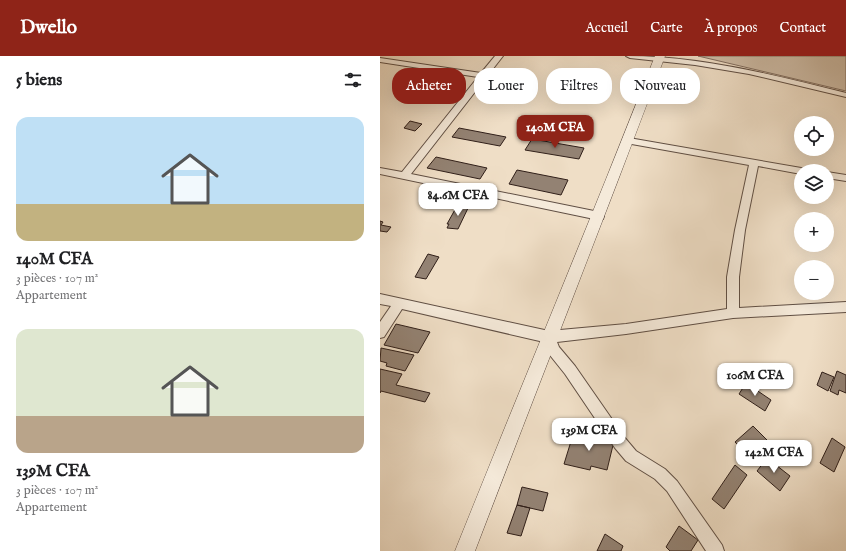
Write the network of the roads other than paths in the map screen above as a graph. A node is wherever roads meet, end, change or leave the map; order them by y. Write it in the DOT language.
graph roads {
  1 [pos="499,56"];
  2 [pos="630,56"];
  3 [pos="659,58"];
  4 [pos="380,60"];
  5 [pos="490,68"];
  6 [pos="474,74"];
  7 [pos="474,88"];
  8 [pos="846,94"];
  9 [pos="629,141"];
  10 [pos="754,162"];
  11 [pos="794,169"];
  12 [pos="380,171"];
  13 [pos="404,176"];
  14 [pos="834,176"];
  15 [pos="846,178"];
  16 [pos="599,216"];
  17 [pos="380,299"];
  18 [pos="399,304"];
  19 [pos="846,307"];
  20 [pos="734,313"];
  21 [pos="380,333"];
  22 [pos="549,337"];
  23 [pos="465,551"];
  24 [pos="716,551"];
  1 -- 5 [label="street"];
  2 -- 3 [label="street"];
  3 -- 8 [label="street"];
  3 -- 9 [label="street"];
  4 -- 6 [label="street"];
  7 -- 13 [label="street"];
  9 -- 10 [label="street"];
  9 -- 16 [label="street"];
  10 -- 11 [label="street"];
  10 -- 20 [label="street"];
  12 -- 13 [label="street"];
  13 -- 16 [label="street"];
  14 -- 15 [label="street"];
  16 -- 22 [label="street"];
  17 -- 18 [label="street"];
  18 -- 21 [label="street"];
  18 -- 22 [label="street"];
  19 -- 20 [label="street"];
  20 -- 22 [label="street"];
  22 -- 23 [label="street"];
  22 -- 24 [label="street"];
}
